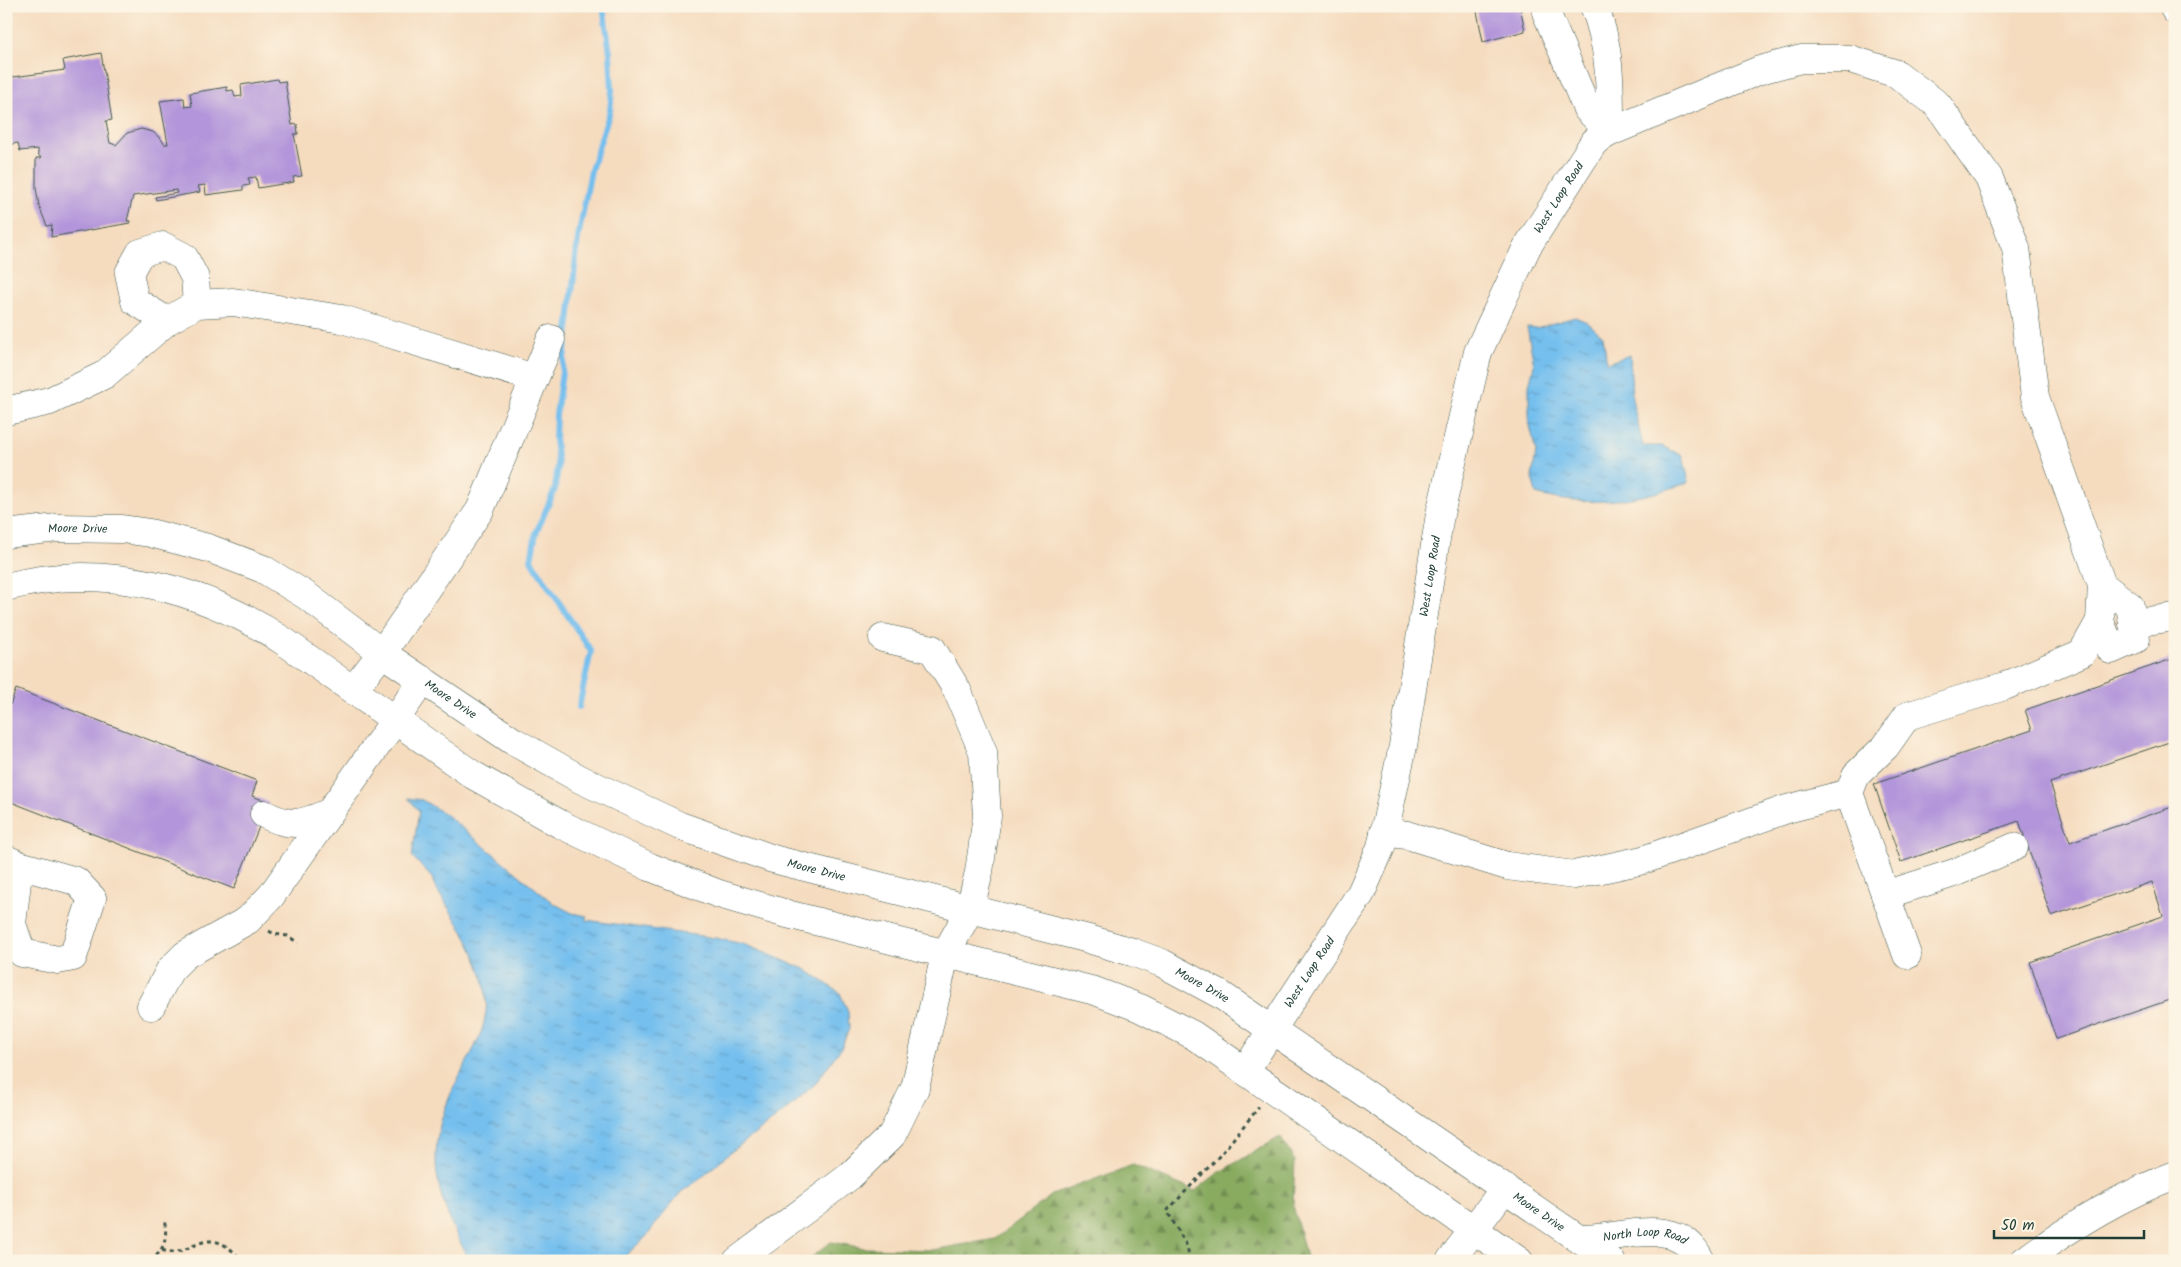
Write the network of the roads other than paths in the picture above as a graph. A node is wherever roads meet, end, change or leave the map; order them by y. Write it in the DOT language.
graph roads {
  1 [pos="1547,6"];
  2 [pos="1594,6"];
  3 [pos="2173,6"];
  4 [pos="2175,10"];
  5 [pos="1610,132"];
  6 [pos="197,304"];
  7 [pos="167,321"];
  8 [pos="551,339"];
  9 [pos="534,378"];
  10 [pos="6,411"];
  11 [pos="6,534"];
  12 [pos="2102,585"];
  13 [pos="6,587"];
  14 [pos="2175,617"];
  15 [pos="2100,621"];
  16 [pos="2133,623"];
  17 [pos="883,638"];
  18 [pos="382,653"];
  19 [pos="423,680"];
  20 [pos="353,690"];
  21 [pos="396,719"];
  22 [pos="1849,794"];
  23 [pos="328,813"];
  24 [pos="264,814"];
  25 [pos="1384,832"];
  26 [pos="2014,847"];
  27 [pos="1885,895"];
  28 [pos="970,908"];
  29 [pos="946,955"];
  30 [pos="1907,955"];
  31 [pos="151,1006"];
  32 [pos="1271,1028"];
  33 [pos="1245,1071"];
  34 [pos="2175,1175"];
  35 [pos="1505,1188"];
  36 [pos="1473,1230"];
  37 [pos="1580,1239"];
  38 [pos="737,1261"];
  39 [pos="1450,1261"];
  40 [pos="1519,1261"];
  41 [pos="1611,1261"];
  42 [pos="1701,1261"];
  43 [pos="2024,1261"];
  1 -- 5 [label="street"];
  2 -- 5 [label="street"];
  3 -- 4 [label="street"];
  5 -- 12 [label="street, West Loop Road"];
  5 -- 25 [label="street, West Loop Road"];
  6 -- 7 [label="street"];
  6 -- 7 [label="street"];
  6 -- 9 [label="street"];
  7 -- 10 [label="street"];
  8 -- 9 [label="street"];
  9 -- 18 [label="street"];
  11 -- 18 [label="street, Moore Drive"];
  12 -- 15 [label="street"];
  12 -- 16 [label="street"];
  13 -- 20 [label="street"];
  14 -- 16 [label="street"];
  15 -- 16 [label="street"];
  15 -- 22 [label="street"];
  17 -- 28 [label="street"];
  18 -- 19 [label="street, Moore Drive"];
  18 -- 20 [label="street"];
  19 -- 21 [label="street"];
  19 -- 28 [label="street, Moore Drive"];
  20 -- 21 [label="street"];
  21 -- 23 [label="street"];
  21 -- 29 [label="street"];
  22 -- 25 [label="street"];
  22 -- 27 [label="street"];
  23 -- 24 [label="street"];
  23 -- 31 [label="street"];
  25 -- 32 [label="street, West Loop Road"];
  26 -- 27 [label="street"];
  27 -- 30 [label="street"];
  28 -- 29 [label="street"];
  28 -- 32 [label="street, Moore Drive"];
  29 -- 33 [label="street"];
  29 -- 38 [label="street"];
  32 -- 33 [label="street, West Loop Road"];
  32 -- 35 [label="street, Moore Drive"];
  33 -- 36 [label="street"];
  34 -- 43 [label="street"];
  35 -- 36 [label="street"];
  35 -- 37 [label="street, Moore Drive"];
  36 -- 39 [label="street"];
  36 -- 40 [label="street"];
  37 -- 41 [label="street, Moore Drive"];
  37 -- 42 [label="street, North Loop Road"];
}
